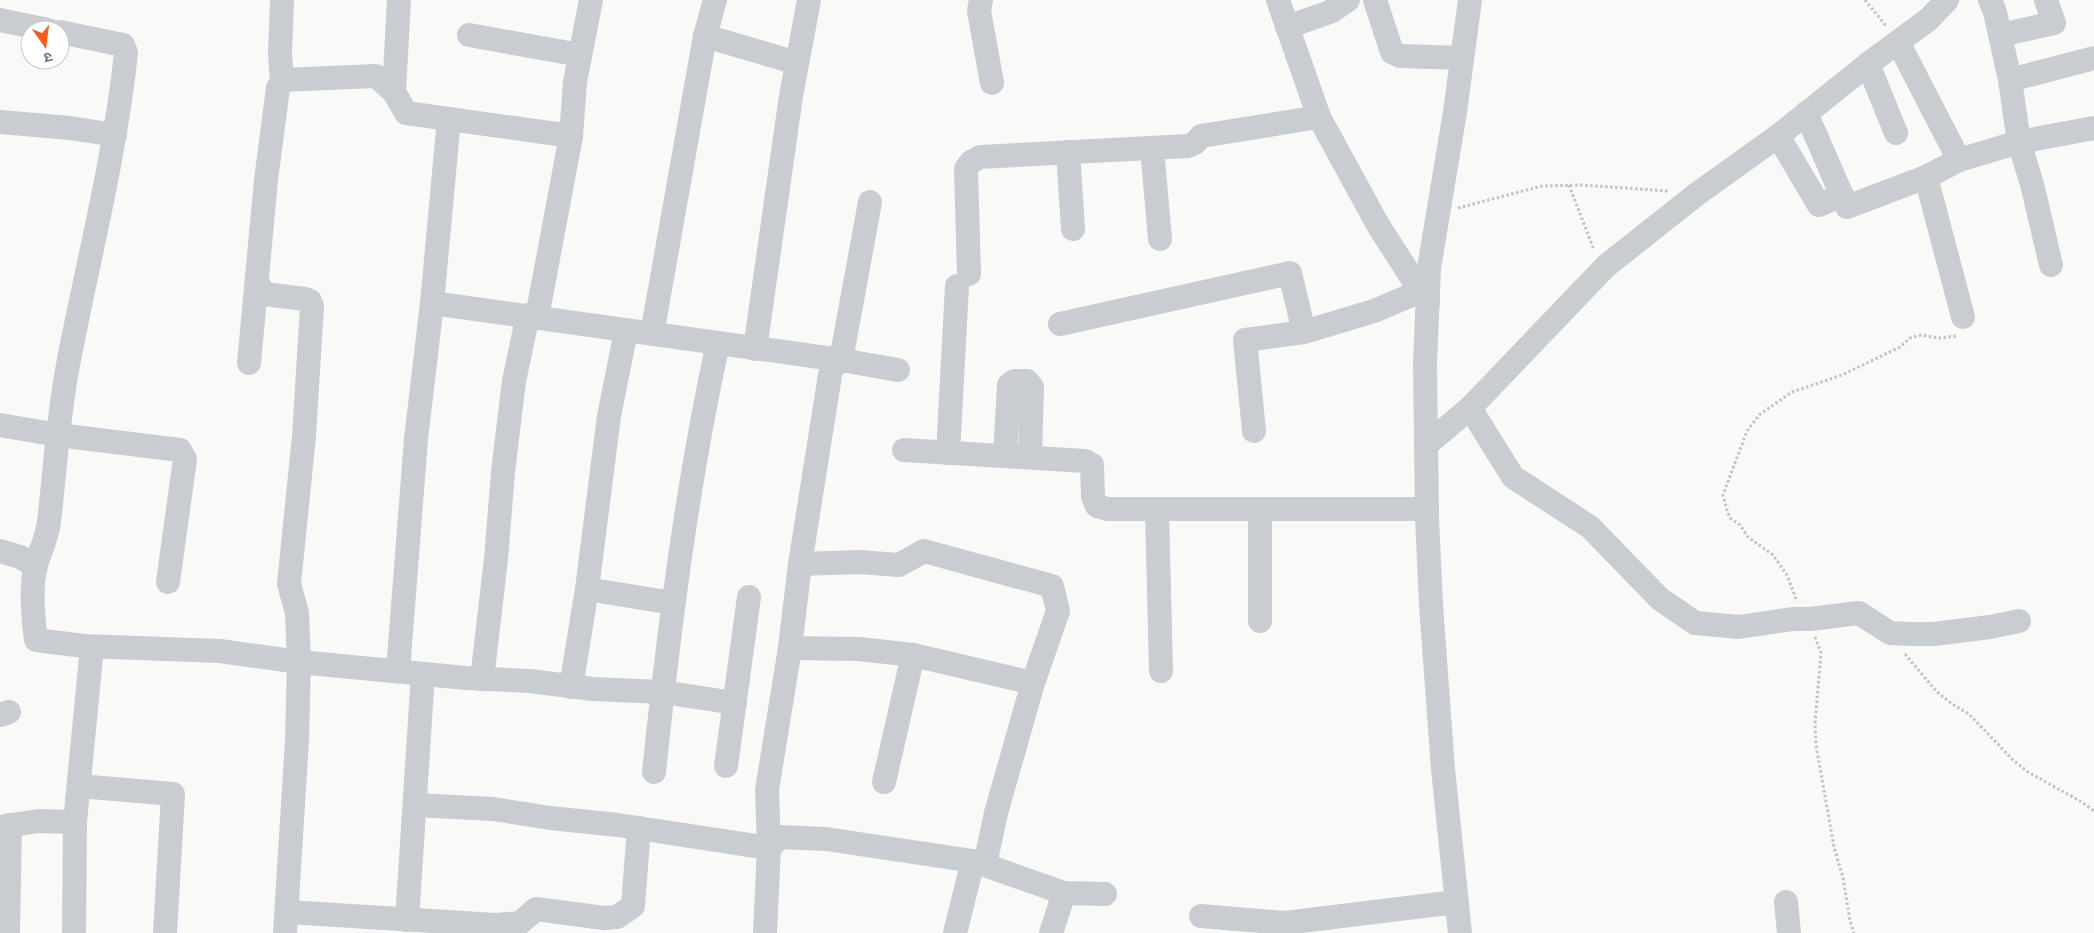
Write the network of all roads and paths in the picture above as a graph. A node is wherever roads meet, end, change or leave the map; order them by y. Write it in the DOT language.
graph roads {
  1 [pos="282,0"];
  2 [pos="400,0"];
  3 [pos="591,0"];
  4 [pos="715,0"];
  5 [pos="809,0"];
  6 [pos="981,0"];
  7 [pos="1278,0"];
  8 [pos="1348,0"];
  9 [pos="1375,0"];
  10 [pos="1470,0"];
  11 [pos="1865,0"];
  12 [pos="1947,0"];
  13 [pos="1990,0"];
  14 [pos="2046,0"];
  15 [pos="0,20"];
  16 [pos="20,24"];
  17 [pos="1287,27"];
  18 [pos="70,34"];
  19 [pos="469,35"];
  20 [pos="2000,35"];
  21 [pos="705,36"];
  22 [pos="1898,42"];
  23 [pos="580,55"];
  24 [pos="1462,58"];
  25 [pos="2094,58"];
  26 [pos="797,63"];
  27 [pos="1868,64"];
  28 [pos="282,80"];
  29 [pos="2010,80"];
  30 [pos="992,83"];
  31 [pos="394,92"];
  32 [pos="1806,114"];
  33 [pos="1318,117"];
  34 [pos="449,119"];
  35 [pos="0,122"];
  36 [pos="2094,128"];
  37 [pos="1896,133"];
  38 [pos="115,135"];
  39 [pos="571,136"];
  40 [pos="1778,136"];
  41 [pos="2019,142"];
  42 [pos="1152,148"];
  43 [pos="1068,152"];
  44 [pos="1959,160"];
  45 [pos="1926,177"];
  46 [pos="1568,186"];
  47 [pos="1697,194"];
  48 [pos="1842,195"];
  49 [pos="870,202"];
  50 [pos="1438,214"];
  51 [pos="1072,229"];
  52 [pos="1160,239"];
  53 [pos="2051,265"];
  54 [pos="1601,270"];
  55 [pos="258,284"];
  56 [pos="1424,297"];
  57 [pos="432,303"];
  58 [pos="532,316"];
  59 [pos="1060,324"];
  60 [pos="1962,325"];
  61 [pos="626,331"];
  62 [pos="1304,332"];
  63 [pos="652,334"];
  64 [pos="718,343"];
  65 [pos="755,348"];
  66 [pos="841,360"];
  67 [pos="249,363"];
  68 [pos="898,370"];
  69 [pos="1470,408"];
  70 [pos="0,425"];
  71 [pos="1254,431"];
  72 [pos="58,436"];
  73 [pos="1426,445"];
  74 [pos="904,450"];
  75 [pos="948,453"];
  76 [pos="1005,456"];
  77 [pos="1030,457"];
  78 [pos="1427,509"];
  79 [pos="1157,510"];
  80 [pos="1260,510"];
  81 [pos="0,551"];
  82 [pos="800,564"];
  83 [pos="36,566"];
  84 [pos="168,582"];
  85 [pos="587,589"];
  86 [pos="749,597"];
  87 [pos="673,604"];
  88 [pos="1810,619"];
  89 [pos="1260,621"];
  90 [pos="2019,621"];
  91 [pos="1890,633"];
  92 [pos="92,647"];
  93 [pos="790,648"];
  94 [pos="913,656"];
  95 [pos="299,662"];
  96 [pos="398,671"];
  97 [pos="1160,672"];
  98 [pos="424,674"];
  99 [pos="482,679"];
  100 [pos="1033,683"];
  101 [pos="571,687"];
  102 [pos="662,692"];
  103 [pos="735,703"];
  104 [pos="726,766"];
  105 [pos="654,772"];
  106 [pos="884,782"];
  107 [pos="79,786"];
  108 [pos="415,806"];
  109 [pos="2094,811"];
  110 [pos="75,822"];
  111 [pos="5,826"];
  112 [pos="639,828"];
  113 [pos="769,848"];
  114 [pos="979,863"];
  115 [pos="1064,892"];
  116 [pos="1105,894"];
  117 [pos="1456,902"];
  118 [pos="1786,902"];
  119 [pos="1201,916"];
  120 [pos="407,920"];
  121 [pos="286,922"];
  122 [pos="8,933"];
  123 [pos="74,933"];
  124 [pos="165,933"];
  125 [pos="765,933"];
  126 [pos="955,933"];
  127 [pos="1050,933"];
  128 [pos="1460,933"];
  129 [pos="1790,933"];
  130 [pos="1854,933"];
  1 -- 28 [label="street"];
  2 -- 31 [label="street"];
  3 -- 23 [label="street"];
  4 -- 21 [label="street"];
  5 -- 26 [label="street"];
  6 -- 30 [label="street"];
  7 -- 17 [label="street"];
  8 -- 17 [label="street"];
  9 -- 24 [label="street"];
  10 -- 24 [label="street"];
  11 -- 22 [label="path"];
  12 -- 22 [label="street"];
  13 -- 20 [label="street"];
  14 -- 20 [label="street"];
  15 -- 16 [label="street"];
  17 -- 33 [label="street"];
  18 -- 38 [label="street"];
  19 -- 23 [label="street"];
  20 -- 29 [label="street"];
  21 -- 26 [label="street"];
  21 -- 63 [label="street"];
  22 -- 27 [label="street"];
  22 -- 44 [label="street"];
  23 -- 39 [label="street"];
  24 -- 50 [label="street"];
  25 -- 29 [label="street"];
  26 -- 65 [label="street"];
  27 -- 32 [label="street"];
  27 -- 37 [label="street"];
  28 -- 31 [label="street"];
  28 -- 55 [label="street"];
  29 -- 41 [label="street"];
  31 -- 34 [label="street"];
  32 -- 40 [label="street"];
  32 -- 48 [label="street"];
  33 -- 42 [label="street"];
  33 -- 56 [label="street"];
  34 -- 39 [label="street"];
  34 -- 57 [label="street"];
  35 -- 38 [label="street"];
  36 -- 41 [label="street"];
  38 -- 72 [label="street"];
  39 -- 58 [label="street"];
  40 -- 47 [label="street"];
  40 -- 48 [label="street"];
  41 -- 44 [label="street"];
  41 -- 53 [label="street"];
  42 -- 43 [label="street"];
  42 -- 52 [label="street"];
  43 -- 51 [label="street"];
  43 -- 75 [label="street"];
  44 -- 45 [label="street"];
  45 -- 48 [label="street"];
  45 -- 60 [label="street"];
  46 -- 47 [label="path"];
  46 -- 50 [label="path"];
  46 -- 54 [label="path"];
  47 -- 54 [label="street"];
  49 -- 66 [label="street"];
  50 -- 56 [label="street"];
  54 -- 69 [label="street"];
  55 -- 67 [label="street"];
  55 -- 95 [label="street"];
  56 -- 62 [label="street"];
  56 -- 73 [label="street"];
  57 -- 58 [label="street"];
  57 -- 96 [label="street"];
  58 -- 61 [label="street"];
  58 -- 99 [label="street"];
  59 -- 62 [label="street"];
  60 -- 88 [label="path"];
  61 -- 63 [label="street"];
  61 -- 85 [label="street"];
  62 -- 71 [label="street"];
  63 -- 64 [label="street"];
  64 -- 65 [label="street"];
  64 -- 87 [label="street"];
  65 -- 66 [label="street"];
  66 -- 68 [label="street"];
  66 -- 82 [label="street"];
  69 -- 73 [label="street"];
  69 -- 88 [label="street"];
  70 -- 72 [label="street"];
  72 -- 83 [label="street"];
  72 -- 84 [label="street"];
  73 -- 78 [label="street"];
  74 -- 75 [label="street"];
  75 -- 76 [label="street"];
  76 -- 77 [label="street"];
  76 -- 77 [label="street"];
  77 -- 79 [label="street"];
  78 -- 80 [label="street"];
  78 -- 117 [label="street"];
  79 -- 80 [label="street"];
  79 -- 97 [label="street"];
  80 -- 89 [label="street"];
  81 -- 83 [label="street"];
  82 -- 93 [label="street"];
  82 -- 100 [label="street"];
  83 -- 92 [label="street"];
  85 -- 87 [label="street"];
  85 -- 101 [label="street"];
  86 -- 103 [label="street"];
  87 -- 102 [label="street"];
  88 -- 91 [label="street"];
  88 -- 130 [label="path"];
  90 -- 91 [label="street"];
  91 -- 109 [label="path"];
  92 -- 95 [label="street"];
  92 -- 107 [label="street"];
  93 -- 94 [label="street"];
  93 -- 113 [label="street"];
  94 -- 100 [label="street"];
  94 -- 106 [label="street"];
  95 -- 96 [label="street"];
  95 -- 121 [label="street"];
  96 -- 98 [label="street"];
  98 -- 99 [label="street"];
  98 -- 108 [label="street"];
  99 -- 101 [label="street"];
  100 -- 114 [label="street"];
  101 -- 102 [label="street"];
  102 -- 103 [label="street"];
  102 -- 105 [label="street"];
  103 -- 104 [label="street"];
  107 -- 110 [label="street"];
  107 -- 124 [label="street"];
  108 -- 112 [label="street"];
  108 -- 120 [label="street"];
  110 -- 111 [label="street"];
  110 -- 123 [label="street"];
  111 -- 122 [label="street"];
  112 -- 113 [label="street"];
  112 -- 120 [label="street"];
  113 -- 114 [label="street"];
  113 -- 125 [label="street"];
  114 -- 115 [label="street"];
  114 -- 126 [label="street"];
  115 -- 116 [label="street"];
  115 -- 127 [label="street"];
  117 -- 119 [label="street"];
  117 -- 128 [label="street"];
  118 -- 129 [label="street"];
  120 -- 121 [label="street"];
}
